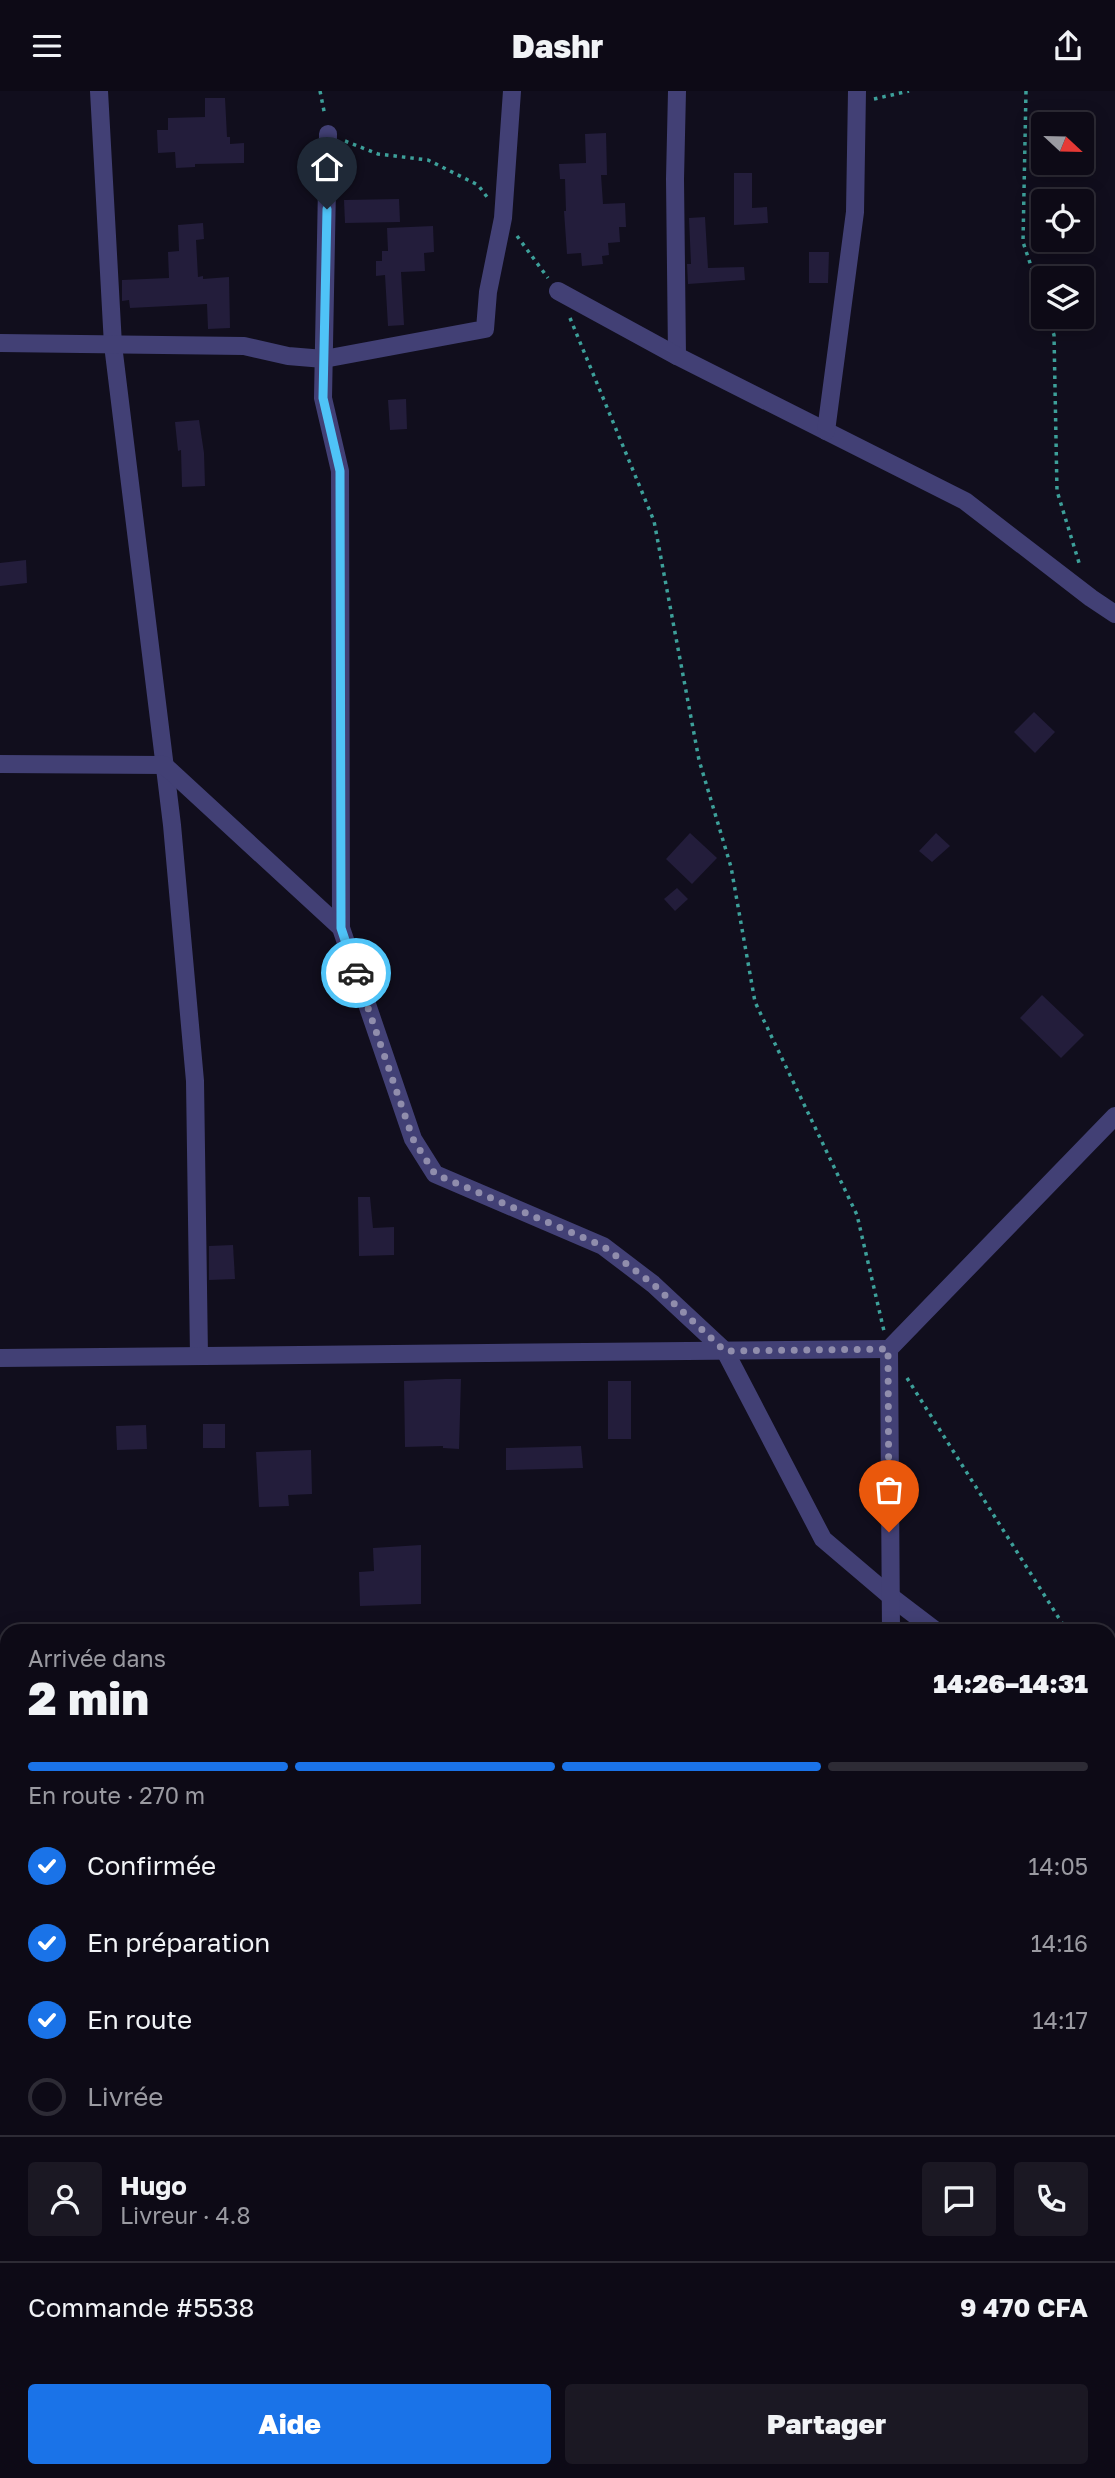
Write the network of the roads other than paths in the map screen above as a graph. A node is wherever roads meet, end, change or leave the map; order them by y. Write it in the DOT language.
graph roads {
  1 [pos="99,91"];
  2 [pos="512,91"];
  3 [pos="677,91"];
  4 [pos="857,97"];
  5 [pos="328,134"];
  6 [pos="558,291"];
  7 [pos="0,343"];
  8 [pos="113,345"];
  9 [pos="677,356"];
  10 [pos="324,359"];
  11 [pos="826,431"];
  12 [pos="1115,614"];
  13 [pos="0,764"];
  14 [pos="164,765"];
  15 [pos="341,928"];
  16 [pos="1115,1116"];
  17 [pos="888,1349"];
  18 [pos="725,1351"];
  19 [pos="199,1356"];
  20 [pos="0,1358"];
  21 [pos="890,1596"];
  22 [pos="891,1624"];
  23 [pos="927,1624"];
  1 -- 8 [label="street"];
  2 -- 10 [label="street"];
  3 -- 9 [label="street"];
  4 -- 11 [label="street"];
  5 -- 10 [label="street"];
  6 -- 9 [label="street"];
  7 -- 8 [label="street"];
  8 -- 10 [label="street"];
  8 -- 14 [label="street"];
  9 -- 11 [label="street"];
  10 -- 15 [label="street"];
  11 -- 12 [label="street"];
  13 -- 14 [label="street"];
  14 -- 15 [label="street"];
  14 -- 19 [label="street"];
  15 -- 18 [label="street"];
  16 -- 17 [label="street"];
  17 -- 18 [label="street"];
  17 -- 21 [label="street"];
  18 -- 19 [label="street"];
  18 -- 21 [label="street"];
  19 -- 20 [label="street"];
  21 -- 22 [label="street"];
  21 -- 23 [label="street"];
}
